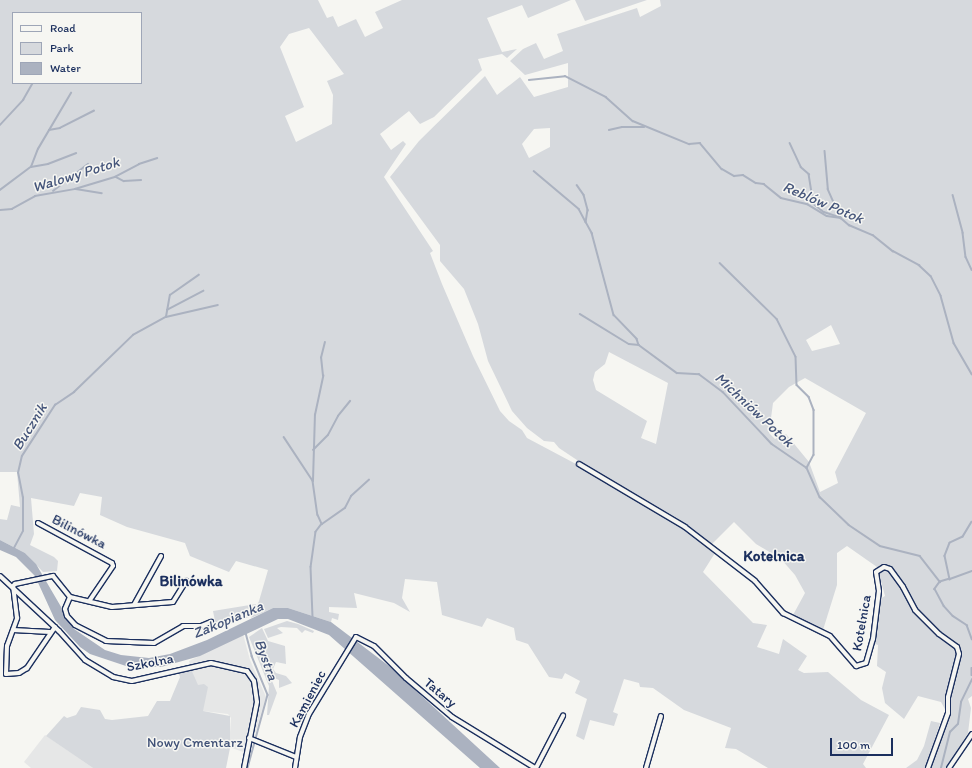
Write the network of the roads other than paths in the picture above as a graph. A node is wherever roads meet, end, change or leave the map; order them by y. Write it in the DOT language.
graph roads {
  1 [pos="579,464"];
  2 [pos="38,524"];
  3 [pos="161,556"];
  4 [pos="0,576"];
  5 [pos="186,581"];
  6 [pos="13,586"];
  7 [pos="70,597"];
  8 [pos="90,600"];
  9 [pos="134,605"];
  10 [pos="211,622"];
  11 [pos="55,627"];
  12 [pos="13,630"];
  13 [pos="50,632"];
  14 [pos="345,654"];
  15 [pos="563,716"];
  16 [pos="661,716"];
  17 [pos="972,734"];
  18 [pos="251,739"];
  19 [pos="296,757"];
  20 [pos="244,768"];
  21 [pos="295,768"];
  22 [pos="536,768"];
  23 [pos="646,768"];
  24 [pos="928,768"];
  25 [pos="949,768"];
  1 -- 24 [label="street, Kotelnica"];
  2 -- 8 [label="street, Bilinówka"];
  3 -- 9 [label="street"];
  4 -- 6 [label="street, Szkolna"];
  5 -- 9 [label="street"];
  6 -- 7 [label="street"];
  6 -- 11 [label="street, Szkolna"];
  6 -- 12 [label="street"];
  7 -- 8 [label="street"];
  7 -- 10 [label="street"];
  8 -- 9 [label="street"];
  11 -- 13 [label="street"];
  11 -- 18 [label="street, Szkolna"];
  12 -- 13 [label="street"];
  12 -- 13 [label="street"];
  14 -- 19 [label="street, Kamieniec"];
  14 -- 22 [label="street, Tatary"];
  15 -- 22 [label="street"];
  16 -- 23 [label="street"];
  17 -- 25 [label="street"];
  18 -- 19 [label="street"];
  18 -- 20 [label="street"];
  19 -- 21 [label="street, Kamieniec"];
}
